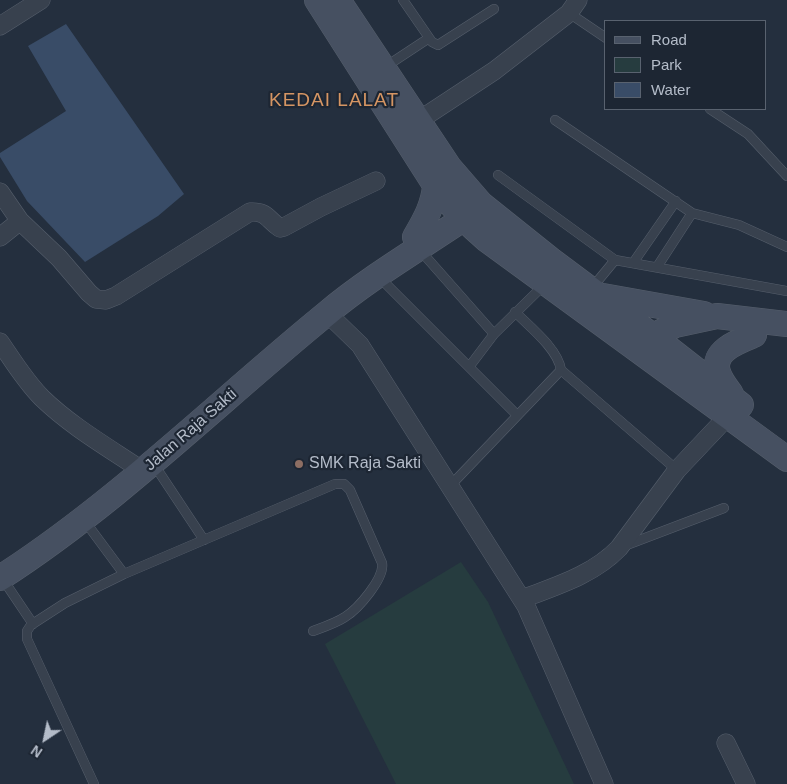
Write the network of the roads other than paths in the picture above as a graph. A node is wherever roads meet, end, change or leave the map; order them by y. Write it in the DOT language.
graph roads {
  1 [pos="41,0"];
  2 [pos="316,0"];
  3 [pos="403,0"];
  4 [pos="343,2"];
  5 [pos="573,6"];
  6 [pos="494,9"];
  7 [pos="0,26"];
  8 [pos="604,36"];
  9 [pos="429,38"];
  10 [pos="384,68"];
  11 [pos="712,110"];
  12 [pos="556,120"];
  13 [pos="418,121"];
  14 [pos="498,175"];
  15 [pos="787,176"];
  16 [pos="376,181"];
  17 [pos="435,184"];
  18 [pos="0,192"];
  19 [pos="676,202"];
  20 [pos="466,205"];
  21 [pos="692,213"];
  22 [pos="20,221"];
  23 [pos="0,237"];
  24 [pos="487,240"];
  25 [pos="420,243"];
  26 [pos="787,246"];
  27 [pos="615,260"];
  28 [pos="633,263"];
  29 [pos="657,267"];
  30 [pos="377,275"];
  31 [pos="546,283"];
  32 [pos="787,291"];
  33 [pos="595,292"];
  34 [pos="516,312"];
  35 [pos="327,313"];
  36 [pos="717,316"];
  37 [pos="787,324"];
  38 [pos="494,334"];
  39 [pos="787,334"];
  40 [pos="754,335"];
  41 [pos="0,342"];
  42 [pos="655,350"];
  43 [pos="469,367"];
  44 [pos="561,370"];
  45 [pos="731,408"];
  46 [pos="517,415"];
  47 [pos="787,441"];
  48 [pos="787,459"];
  49 [pos="148,467"];
  50 [pos="677,470"];
  51 [pos="450,486"];
  52 [pos="724,508"];
  53 [pos="82,518"];
  54 [pos="204,540"];
  55 [pos="619,548"];
  56 [pos="124,574"];
  57 [pos="1,578"];
  58 [pos="522,598"];
  59 [pos="33,624"];
  60 [pos="313,631"];
  61 [pos="726,743"];
  62 [pos="94,784"];
  63 [pos="604,784"];
  64 [pos="746,784"];
  1 -- 7 [label="street"];
  2 -- 17 [label="main road"];
  3 -- 9 [label="lane"];
  4 -- 10 [label="main road"];
  5 -- 8 [label="lane"];
  5 -- 13 [label="street"];
  6 -- 9 [label="lane"];
  9 -- 10 [label="lane"];
  10 -- 13 [label="main road"];
  11 -- 15 [label="lane"];
  12 -- 19 [label="lane"];
  13 -- 20 [label="main road"];
  14 -- 27 [label="lane"];
  16 -- 22 [label="street"];
  17 -- 20 [label="main road"];
  17 -- 25 [label="main road"];
  18 -- 22 [label="street"];
  19 -- 21 [label="lane"];
  19 -- 28 [label="lane"];
  20 -- 24 [label="main road"];
  20 -- 25 [label="main road, Jalan Raja Sakti"];
  20 -- 33 [label="main road"];
  21 -- 26 [label="lane"];
  21 -- 29 [label="lane"];
  22 -- 23 [label="street"];
  24 -- 25 [label="main road"];
  24 -- 31 [label="main road"];
  25 -- 30 [label="main road, Jalan Raja Sakti"];
  25 -- 38 [label="lane"];
  27 -- 28 [label="lane"];
  27 -- 33 [label="lane"];
  28 -- 29 [label="lane"];
  29 -- 32 [label="lane"];
  30 -- 35 [label="main road, Jalan Raja Sakti"];
  30 -- 43 [label="lane"];
  31 -- 34 [label="lane"];
  31 -- 42 [label="main road"];
  33 -- 36 [label="main road"];
  33 -- 42 [label="main road"];
  34 -- 38 [label="lane"];
  34 -- 44 [label="lane"];
  35 -- 49 [label="main road, Jalan Raja Sakti"];
  35 -- 51 [label="street"];
  36 -- 37 [label="main road"];
  36 -- 42 [label="main road"];
  38 -- 43 [label="lane"];
  39 -- 40 [label="main road"];
  40 -- 42 [label="main road"];
  40 -- 45 [label="main road"];
  41 -- 49 [label="street"];
  42 -- 45 [label="main road"];
  43 -- 46 [label="lane"];
  44 -- 46 [label="lane"];
  44 -- 50 [label="lane"];
  45 -- 47 [label="main road"];
  45 -- 48 [label="main road"];
  45 -- 50 [label="street"];
  46 -- 51 [label="lane"];
  49 -- 53 [label="main road, Jalan Raja Sakti"];
  49 -- 54 [label="lane"];
  50 -- 55 [label="street"];
  51 -- 58 [label="street"];
  52 -- 55 [label="lane"];
  53 -- 56 [label="lane"];
  53 -- 57 [label="main road, Jalan Raja Sakti"];
  54 -- 56 [label="lane"];
  54 -- 60 [label="lane"];
  55 -- 58 [label="street"];
  56 -- 59 [label="lane"];
  57 -- 59 [label="lane"];
  58 -- 63 [label="street"];
  59 -- 62 [label="lane"];
  61 -- 64 [label="street"];
}
